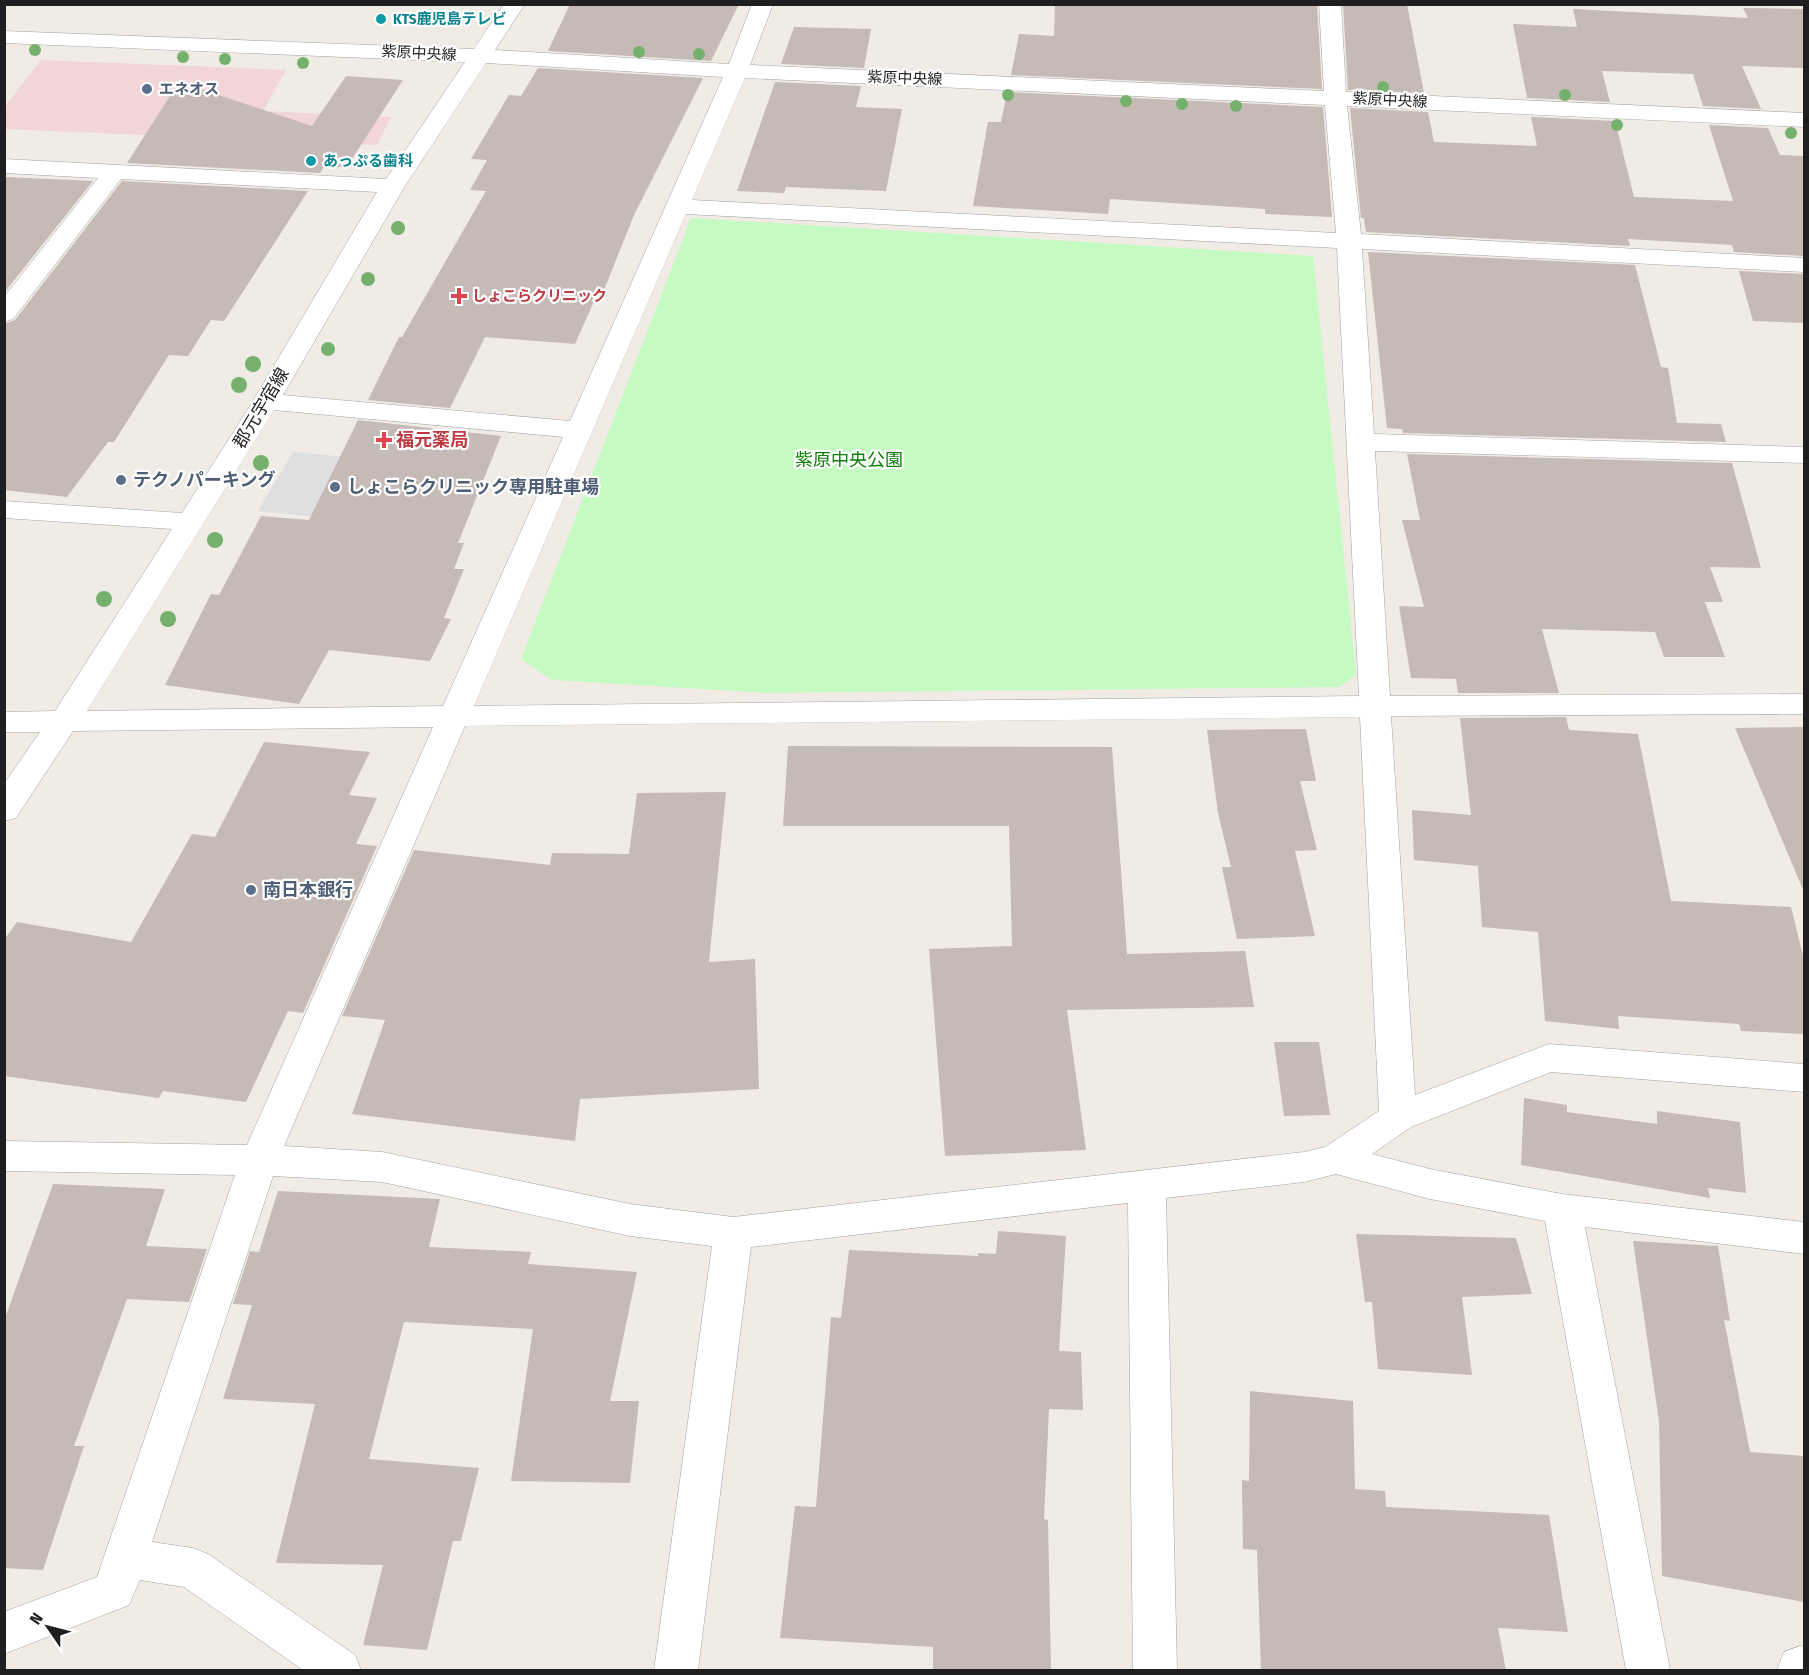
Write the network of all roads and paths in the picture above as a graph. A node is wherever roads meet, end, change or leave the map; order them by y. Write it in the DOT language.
graph roads {
  1 [pos="515,4"];
  2 [pos="763,4"];
  3 [pos="1330,4"];
  4 [pos="4,37"];
  5 [pos="481,57"];
  6 [pos="737,71"];
  7 [pos="1335,97"];
  8 [pos="1804,120"];
  9 [pos="4,166"];
  10 [pos="114,173"];
  11 [pos="393,186"];
  12 [pos="676,206"];
  13 [pos="1349,239"];
  14 [pos="1804,265"];
  15 [pos="7,308"];
  16 [pos="266,401"];
  17 [pos="579,430"];
  18 [pos="1360,442"];
  19 [pos="1804,455"];
  20 [pos="4,509"];
  21 [pos="189,522"];
  22 [pos="1804,704"];
  23 [pos="1375,707"];
  24 [pos="454,716"];
  25 [pos="4,722"];
  26 [pos="64,723"];
  27 [pos="4,810"];
  28 [pos="1804,1078"];
  29 [pos="1398,1118"];
  30 [pos="4,1156"];
  31 [pos="1336,1159"];
  32 [pos="260,1160"];
  33 [pos="1147,1187"];
  34 [pos="1562,1209"];
  35 [pos="733,1233"];
  36 [pos="1804,1238"];
  37 [pos="125,1558"];
  38 [pos="4,1633"];
  39 [pos="339,1671"];
  40 [pos="676,1671"];
  41 [pos="1155,1671"];
  42 [pos="1648,1671"];
  1 -- 5 [label="street, 郡元宇宿線"];
  2 -- 6 [label="street"];
  3 -- 7 [label="street"];
  4 -- 5 [label="street, 紫原中央線"];
  5 -- 6 [label="street, 紫原中央線"];
  5 -- 11 [label="street, 郡元宇宿線"];
  6 -- 7 [label="street, 紫原中央線"];
  6 -- 12 [label="street"];
  7 -- 8 [label="street, 紫原中央線"];
  7 -- 13 [label="street"];
  9 -- 10 [label="street"];
  10 -- 11 [label="street"];
  10 -- 15 [label="street"];
  11 -- 16 [label="street, 郡元宇宿線"];
  12 -- 13 [label="street"];
  12 -- 17 [label="street"];
  13 -- 14 [label="street"];
  13 -- 18 [label="street"];
  16 -- 17 [label="street"];
  16 -- 21 [label="street, 郡元宇宿線"];
  17 -- 24 [label="street"];
  18 -- 19 [label="street"];
  18 -- 23 [label="street"];
  20 -- 21 [label="street"];
  21 -- 26 [label="street, 郡元宇宿線"];
  22 -- 23 [label="street"];
  23 -- 24 [label="street"];
  23 -- 29 [label="street"];
  24 -- 26 [label="street"];
  24 -- 32 [label="street"];
  25 -- 26 [label="street"];
  26 -- 27 [label="street, 郡元宇宿線"];
  28 -- 29 [label="street"];
  29 -- 31 [label="street"];
  30 -- 32 [label="street"];
  31 -- 33 [label="street"];
  31 -- 34 [label="street"];
  32 -- 35 [label="street"];
  32 -- 37 [label="street"];
  33 -- 35 [label="street"];
  33 -- 41 [label="street"];
  34 -- 36 [label="street"];
  34 -- 42 [label="street"];
  35 -- 40 [label="street"];
  37 -- 38 [label="street"];
  37 -- 39 [label="street"];
}
